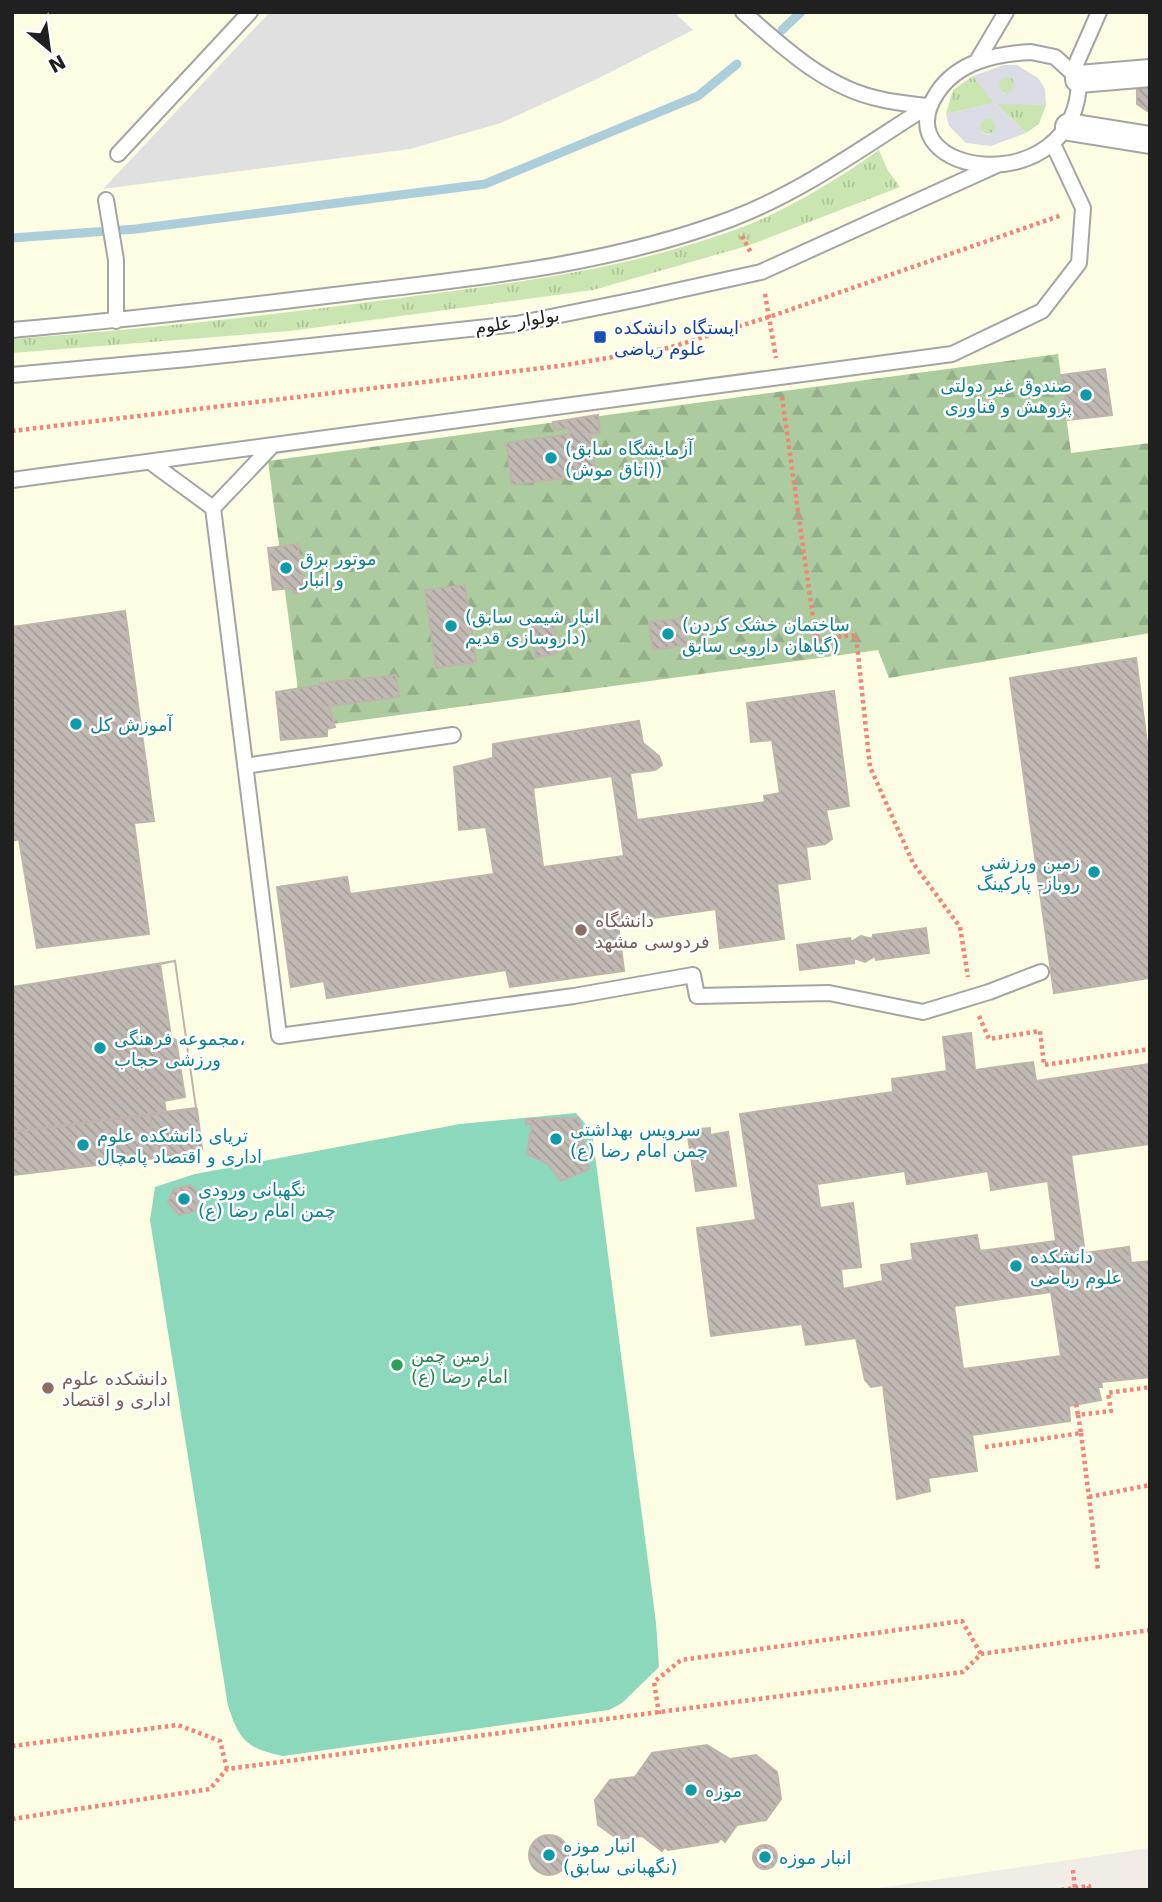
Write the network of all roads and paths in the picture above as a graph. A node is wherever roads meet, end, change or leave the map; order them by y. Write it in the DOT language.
graph roads {
  1 [pos="250,12"];
  2 [pos="743,12"];
  3 [pos="1006,12"];
  4 [pos="1099,12"];
  5 [pos="977,61"];
  6 [pos="1150,73"];
  7 [pos="1076,75"];
  8 [pos="928,106"];
  9 [pos="1061,135"];
  10 [pos="1150,140"];
  11 [pos="118,154"];
  12 [pos="997,165"];
  13 [pos="106,200"];
  14 [pos="1083,208"];
  15 [pos="732,218"];
  16 [pos="761,272"];
  17 [pos="769,317"];
  18 [pos="116,321"];
  19 [pos="12,330"];
  20 [pos="12,375"];
  21 [pos="779,379"];
  22 [pos="12,431"];
  23 [pos="270,448"];
  24 [pos="153,464"];
  25 [pos="12,480"];
  26 [pos="212,508"];
  27 [pos="453,735"];
  28 [pos="245,766"];
  29 [pos="1041,972"];
  30 [pos="971,997"];
  31 [pos="1150,1049"];
  32 [pos="1150,1387"];
  33 [pos="1076,1404"];
  34 [pos="1078,1415"];
  35 [pos="1080,1433"];
  36 [pos="985,1447"];
  37 [pos="1150,1485"];
  38 [pos="1089,1497"];
  39 [pos="1098,1570"];
  40 [pos="1150,1630"];
  41 [pos="981,1654"];
  42 [pos="659,1714"];
  43 [pos="12,1746"];
  44 [pos="227,1769"];
  45 [pos="12,1819"];
  46 [pos="1073,1870"];
  47 [pos="1089,1888"];
  48 [pos="1060,1890"];
  49 [pos="1076,1890"];
  1 -- 11 [label="lane"];
  2 -- 8 [label="lane"];
  3 -- 5 [label="lane"];
  4 -- 7 [label="lane"];
  5 -- 7 [label="lane"];
  5 -- 8 [label="lane"];
  6 -- 7 [label="street"];
  7 -- 9 [label="lane"];
  8 -- 12 [label="lane"];
  8 -- 15 [label="lane"];
  9 -- 10 [label="street"];
  9 -- 12 [label="lane"];
  9 -- 14 [label="lane"];
  12 -- 16 [label="lane, بولوار علوم"];
  13 -- 18 [label="lane"];
  14 -- 17 [label="path"];
  14 -- 21 [label="lane"];
  15 -- 16 [label="path"];
  15 -- 18 [label="lane"];
  16 -- 17 [label="path"];
  16 -- 20 [label="lane, بولوار علوم"];
  17 -- 21 [label="path"];
  17 -- 22 [label="path"];
  18 -- 19 [label="lane"];
  21 -- 23 [label="lane"];
  21 -- 30 [label="path"];
  23 -- 24 [label="lane"];
  23 -- 26 [label="lane"];
  24 -- 25 [label="lane"];
  24 -- 26 [label="lane"];
  26 -- 28 [label="lane"];
  27 -- 28 [label="lane"];
  28 -- 30 [label="lane"];
  29 -- 30 [label="lane"];
  30 -- 31 [label="path"];
  32 -- 34 [label="path"];
  33 -- 34 [label="path"];
  34 -- 35 [label="path"];
  35 -- 36 [label="path"];
  35 -- 38 [label="path"];
  37 -- 38 [label="path"];
  38 -- 39 [label="path"];
  40 -- 41 [label="path"];
  41 -- 42 [label="path"];
  41 -- 42 [label="path"];
  42 -- 44 [label="path"];
  43 -- 44 [label="path"];
  44 -- 45 [label="path"];
  46 -- 49 [label="path"];
  47 -- 48 [label="path"];
}
